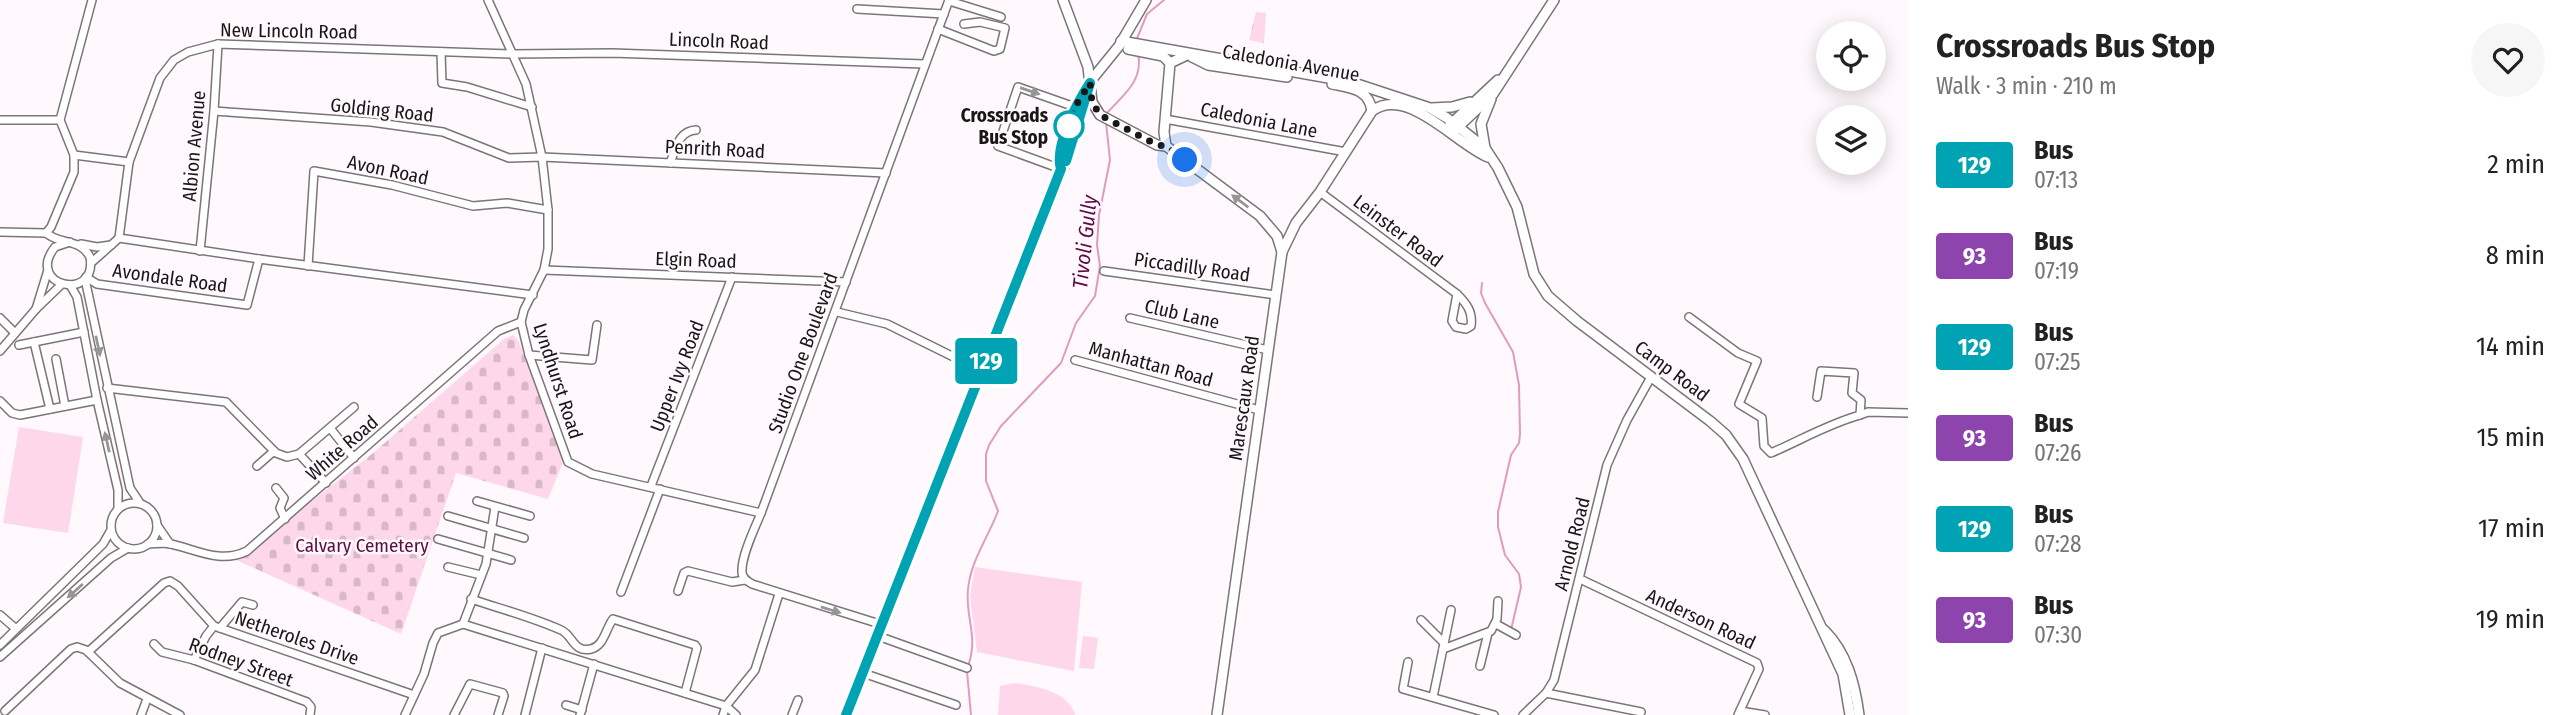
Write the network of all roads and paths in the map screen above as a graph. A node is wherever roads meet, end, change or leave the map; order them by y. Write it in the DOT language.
graph roads {
  1 [pos="92,0"];
  2 [pos="488,0"];
  3 [pos="1062,0"];
  4 [pos="1146,0"];
  5 [pos="1554,0"];
  6 [pos="949,1"];
  7 [pos="857,9"];
  8 [pos="944,14"];
  9 [pos="1001,17"];
  10 [pos="964,24"];
  11 [pos="938,29"];
  12 [pos="1120,43"];
  13 [pos="218,44"];
  14 [pos="1136,48"];
  15 [pos="441,51"];
  16 [pos="512,54"];
  17 [pos="1189,54"];
  18 [pos="924,64"];
  19 [pos="1170,64"];
  20 [pos="1503,75"];
  21 [pos="1090,83"];
  22 [pos="1493,94"];
  23 [pos="1475,100"];
  24 [pos="532,107"];
  25 [pos="1075,107"];
  26 [pos="1430,108"];
  27 [pos="215,111"];
  28 [pos="1372,111"];
  29 [pos="1104,118"];
  30 [pos="1165,118"];
  31 [pos="0,120"];
  32 [pos="60,120"];
  33 [pos="1080,121"];
  34 [pos="1452,128"];
  35 [pos="696,130"];
  36 [pos="1166,146"];
  37 [pos="1346,152"];
  38 [pos="1486,152"];
  39 [pos="74,155"];
  40 [pos="542,157"];
  41 [pos="129,162"];
  42 [pos="670,163"];
  43 [pos="1061,169"];
  44 [pos="886,173"];
  45 [pos="1320,192"];
  46 [pos="548,210"];
  47 [pos="1296,223"];
  48 [pos="1269,224"];
  49 [pos="0,232"];
  50 [pos="47,234"];
  51 [pos="116,242"];
  52 [pos="74,243"];
  53 [pos="200,251"];
  54 [pos="1282,252"];
  55 [pos="259,259"];
  56 [pos="47,261"];
  57 [pos="91,263"];
  58 [pos="308,265"];
  59 [pos="48,270"];
  60 [pos="544,270"];
  61 [pos="1104,271"];
  62 [pos="732,277"];
  63 [pos="85,278"];
  64 [pos="846,282"];
  65 [pos="66,285"];
  66 [pos="1457,294"];
  67 [pos="533,295"];
  68 [pos="1276,295"];
  69 [pos="36,309"];
  70 [pos="836,312"];
  71 [pos="1689,317"];
  72 [pos="0,318"];
  73 [pos="1130,318"];
  74 [pos="521,322"];
  75 [pos="597,325"];
  76 [pos="84,332"];
  77 [pos="15,333"];
  78 [pos="34,342"];
  79 [pos="19,345"];
  80 [pos="1268,350"];
  81 [pos="0,351"];
  82 [pos="529,355"];
  83 [pos="56,359"];
  84 [pos="1075,360"];
  85 [pos="982,372"];
  86 [pos="1651,377"];
  87 [pos="107,388"];
  88 [pos="1816,397"];
  89 [pos="97,400"];
  90 [pos="0,401"];
  91 [pos="65,406"];
  92 [pos="355,407"];
  93 [pos="50,409"];
  94 [pos="1259,410"];
  95 [pos="1908,413"];
  96 [pos="1860,415"];
  97 [pos="330,428"];
  98 [pos="274,451"];
  99 [pos="299,454"];
  100 [pos="354,458"];
  101 [pos="257,466"];
  102 [pos="326,483"];
  103 [pos="651,486"];
  104 [pos="276,488"];
  105 [pos="660,489"];
  106 [pos="477,501"];
  107 [pos="140,503"];
  108 [pos="495,507"];
  109 [pos="118,509"];
  110 [pos="761,513"];
  111 [pos="448,516"];
  112 [pos="530,516"];
  113 [pos="285,519"];
  114 [pos="157,525"];
  115 [pos="492,529"];
  116 [pos="111,530"];
  117 [pos="524,538"];
  118 [pos="438,539"];
  119 [pos="148,544"];
  120 [pos="170,544"];
  121 [pos="128,548"];
  122 [pos="489,554"];
  123 [pos="511,560"];
  124 [pos="448,567"];
  125 [pos="481,575"];
  126 [pos="1580,579"];
  127 [pos="745,580"];
  128 [pos="678,591"];
  129 [pos="621,592"];
  130 [pos="779,594"];
  131 [pos="471,599"];
  132 [pos="1498,601"];
  133 [pos="253,605"];
  134 [pos="1451,610"];
  135 [pos="0,615"];
  136 [pos="1421,620"];
  137 [pos="463,624"];
  138 [pos="1496,624"];
  139 [pos="883,625"];
  140 [pos="217,627"];
  141 [pos="15,628"];
  142 [pos="1823,628"];
  143 [pos="1488,633"];
  144 [pos="1516,635"];
  145 [pos="878,636"];
  146 [pos="154,644"];
  147 [pos="0,645"];
  148 [pos="1443,646"];
  149 [pos="542,648"];
  150 [pos="580,649"];
  151 [pos="88,652"];
  152 [pos="0,657"];
  153 [pos="578,659"];
  154 [pos="194,660"];
  155 [pos="1408,662"];
  156 [pos="594,664"];
  157 [pos="1480,666"];
  158 [pos="967,668"];
  159 [pos="863,673"];
  160 [pos="685,693"];
  161 [pos="1546,693"];
  162 [pos="414,695"];
  163 [pos="1433,697"];
  164 [pos="147,699"];
  165 [pos="798,700"];
  166 [pos="566,705"];
  167 [pos="956,705"];
  168 [pos="726,706"];
  169 [pos="5,711"];
  170 [pos="581,712"];
  171 [pos="1641,712"];
  172 [pos="1739,713"];
  173 [pos="141,715"];
  174 [pos="180,715"];
  175 [pos="310,715"];
  176 [pos="405,715"];
  177 [pos="454,715"];
  178 [pos="498,715"];
  179 [pos="525,715"];
  180 [pos="723,715"];
  181 [pos="737,715"];
  182 [pos="792,715"];
  183 [pos="846,715"];
  184 [pos="1217,715"];
  185 [pos="1493,715"];
  186 [pos="1523,715"];
  187 [pos="1765,715"];
  188 [pos="1850,715"];
  189 [pos="1859,715"];
  1 -- 32 [label="street"];
  2 -- 16 [label="street, Lyndhurst Road"];
  3 -- 21 [label="main road"];
  4 -- 12 [label="main road"];
  5 -- 20 [label="main road"];
  6 -- 8 [label="street, Studio One Boulevard"];
  6 -- 9 [label="street"];
  7 -- 8 [label="street"];
  8 -- 11 [label="street, Studio One Boulevard"];
  10 -- 11 [label="street"];
  11 -- 18 [label="street, Studio One Boulevard"];
  12 -- 14 [label="main road"];
  12 -- 21 [label="main road"];
  13 -- 15 [label="street, New Lincoln Road"];
  13 -- 27 [label="street, Albion Avenue"];
  13 -- 41 [label="street, New Lincoln Road"];
  14 -- 17 [label="main road, Caledonia Avenue"];
  14 -- 19 [label="main road"];
  15 -- 16 [label="street, New Lincoln Road"];
  15 -- 24 [label="street"];
  16 -- 18 [label="street, Lincoln Road"];
  16 -- 24 [label="street, Lyndhurst Road"];
  17 -- 19 [label="main road"];
  17 -- 26 [label="main road, Caledonia Avenue"];
  17 -- 28 [label="main road, Caledonia Avenue"];
  18 -- 44 [label="street, Studio One Boulevard"];
  19 -- 30 [label="main road"];
  20 -- 22 [label="main road"];
  20 -- 23 [label="main road"];
  21 -- 25 [label="main road"];
  21 -- 29 [label="main road"];
  21 -- 33 [label="main road"];
  22 -- 34 [label="main road"];
  22 -- 38 [label="main road"];
  23 -- 26 [label="main road"];
  23 -- 34 [label="main road"];
  24 -- 40 [label="street, Lyndhurst Road"];
  25 -- 43 [label="main road"];
  43 -- 25 [label="street, one-way"];
  26 -- 34 [label="main road, Caledonia Avenue"];
  27 -- 40 [label="street, Golding Road"];
  27 -- 53 [label="street, Albion Avenue"];
  28 -- 34 [label="main road, Caledonia Avenue"];
  28 -- 37 [label="main road, Marescaux Road"];
  29 -- 33 [label="main road"];
  29 -- 36 [label="main road"];
  30 -- 36 [label="main road"];
  30 -- 37 [label="street, Caledonia Lane"];
  31 -- 32 [label="street"];
  32 -- 39 [label="street"];
  33 -- 43 [label="main road"];
  34 -- 38 [label="main road, Camp Road"];
  35 -- 42 [label="street"];
  48 -- 36 [label="main road, one-way"];
  37 -- 45 [label="main road, Marescaux Road"];
  38 -- 86 [label="main road, Camp Road"];
  39 -- 41 [label="street"];
  39 -- 50 [label="street"];
  40 -- 42 [label="street, Penrith Road"];
  40 -- 46 [label="street, Lyndhurst Road"];
  41 -- 51 [label="street, New Lincoln Road"];
  42 -- 44 [label="street, Penrith Road"];
  43 -- 85 [label="main road"];
  44 -- 64 [label="street, Studio One Boulevard"];
  45 -- 47 [label="main road, Marescaux Road"];
  45 -- 66 [label="street, Leinster Road"];
  46 -- 58 [label="street, Avon Road"];
  46 -- 60 [label="street, Lyndhurst Road"];
  47 -- 48 [label="main road"];
  47 -- 54 [label="main road, Marescaux Road"];
  48 -- 54 [label="main road"];
  49 -- 50 [label="street"];
  50 -- 52 [label="street"];
  50 -- 56 [label="street"];
  51 -- 52 [label="street"];
  51 -- 53 [label="street"];
  51 -- 57 [label="street"];
  52 -- 56 [label="street"];
  52 -- 57 [label="street"];
  53 -- 55 [label="street"];
  54 -- 68 [label="main road, Marescaux Road"];
  55 -- 58 [label="street"];
  55 -- 63 [label="street, Avondale Road"];
  56 -- 59 [label="street"];
  57 -- 63 [label="street"];
  58 -- 67 [label="street"];
  59 -- 65 [label="street"];
  59 -- 69 [label="street"];
  60 -- 62 [label="street, Elgin Road"];
  60 -- 67 [label="street, Lyndhurst Road"];
  61 -- 68 [label="street, Piccadilly Road"];
  62 -- 64 [label="street, Elgin Road"];
  62 -- 103 [label="street, Upper Ivy Road"];
  63 -- 65 [label="street"];
  63 -- 87 [label="street, one-way"];
  64 -- 70 [label="street, Studio One Boulevard"];
  65 -- 69 [label="street"];
  65 -- 76 [label="street"];
  67 -- 74 [label="street, Lyndhurst Road"];
  68 -- 80 [label="main road, Marescaux Road"];
  69 -- 77 [label="street"];
  70 -- 85 [label="street"];
  70 -- 110 [label="street, Studio One Boulevard"];
  71 -- 96 [label="street"];
  72 -- 77 [label="street"];
  73 -- 80 [label="street, Club Lane"];
  74 -- 82 [label="street, Lyndhurst Road"];
  74 -- 100 [label="street, White Road"];
  75 -- 82 [label="street"];
  76 -- 78 [label="street"];
  76 -- 89 [label="street"];
  77 -- 81 [label="street"];
  78 -- 79 [label="street"];
  78 -- 93 [label="street"];
  80 -- 94 [label="main road, Marescaux Road"];
  82 -- 103 [label="street, Lyndhurst Road"];
  83 -- 91 [label="street"];
  84 -- 94 [label="street, Manhattan Road"];
  85 -- 139 [label="main road"];
  86 -- 126 [label="street, Arnold Road"];
  86 -- 142 [label="main road, Camp Road"];
  87 -- 98 [label="street"];
  87 -- 107 [label="street"];
  88 -- 96 [label="street"];
  89 -- 91 [label="street"];
  109 -- 89 [label="street, one-way"];
  90 -- 93 [label="street"];
  91 -- 93 [label="street"];
  92 -- 97 [label="street"];
  94 -- 184 [label="main road, Marescaux Road"];
  95 -- 96 [label="street"];
  97 -- 99 [label="street"];
  97 -- 100 [label="street"];
  98 -- 99 [label="street"];
  98 -- 101 [label="street"];
  99 -- 102 [label="street"];
  100 -- 102 [label="street, White Road"];
  102 -- 113 [label="street, White Road"];
  103 -- 105 [label="street, Lyndhurst Road"];
  104 -- 113 [label="street"];
  105 -- 110 [label="street, Lyndhurst Road"];
  105 -- 129 [label="street"];
  106 -- 108 [label="street"];
  107 -- 109 [label="street"];
  107 -- 114 [label="street"];
  108 -- 112 [label="street"];
  108 -- 115 [label="street"];
  109 -- 116 [label="street"];
  110 -- 127 [label="street, Studio One Boulevard"];
  111 -- 115 [label="street"];
  113 -- 120 [label="street, White Road"];
  114 -- 119 [label="street"];
  114 -- 120 [label="street"];
  115 -- 117 [label="street"];
  115 -- 122 [label="street"];
  116 -- 121 [label="street"];
  116 -- 141 [label="street"];
  118 -- 122 [label="street"];
  119 -- 120 [label="street, White Road"];
  119 -- 121 [label="street"];
  121 -- 152 [label="street, one-way"];
  122 -- 123 [label="street"];
  122 -- 125 [label="street"];
  124 -- 125 [label="street"];
  125 -- 131 [label="street"];
  126 -- 161 [label="street, Arnold Road"];
  126 -- 172 [label="street, Anderson Road"];
  127 -- 128 [label="street"];
  127 -- 130 [label="street"];
  130 -- 139 [label="street, one-way"];
  130 -- 168 [label="street"];
  131 -- 137 [label="street"];
  131 -- 150 [label="street"];
  132 -- 138 [label="street"];
  133 -- 140 [label="street"];
  134 -- 148 [label="street"];
  135 -- 141 [label="street"];
  136 -- 148 [label="street"];
  137 -- 149 [label="street"];
  137 -- 162 [label="street"];
  138 -- 143 [label="street"];
  138 -- 144 [label="street"];
  139 -- 145 [label="main road"];
  140 -- 151 [label="street, Netheroles Drive"];
  140 -- 154 [label="street"];
  140 -- 162 [label="street, Netheroles Drive"];
  141 -- 147 [label="street"];
  142 -- 188 [label="main road, Camp Road"];
  142 -- 189 [label="main road, Camp Road"];
  143 -- 148 [label="street"];
  143 -- 157 [label="street"];
  145 -- 158 [label="street"];
  145 -- 159 [label="main road"];
  146 -- 154 [label="street, Rodney Street"];
  148 -- 163 [label="street"];
  149 -- 153 [label="street"];
  149 -- 179 [label="street"];
  150 -- 153 [label="street"];
  150 -- 160 [label="street"];
  151 -- 164 [label="street"];
  151 -- 169 [label="street"];
  153 -- 156 [label="street"];
  154 -- 175 [label="street, Rodney Street"];
  155 -- 163 [label="street"];
  156 -- 160 [label="street"];
  156 -- 170 [label="street"];
  159 -- 167 [label="street"];
  159 -- 183 [label="main road"];
  160 -- 168 [label="street"];
  161 -- 171 [label="street"];
  161 -- 186 [label="street, Arnold Road"];
  162 -- 176 [label="street"];
  163 -- 185 [label="street"];
  164 -- 173 [label="street"];
  164 -- 174 [label="street"];
  165 -- 182 [label="street"];
  166 -- 170 [label="street"];
  168 -- 180 [label="street"];
  168 -- 181 [label="street"];
  172 -- 187 [label="street"];
  177 -- 178 [label="street"];
}
